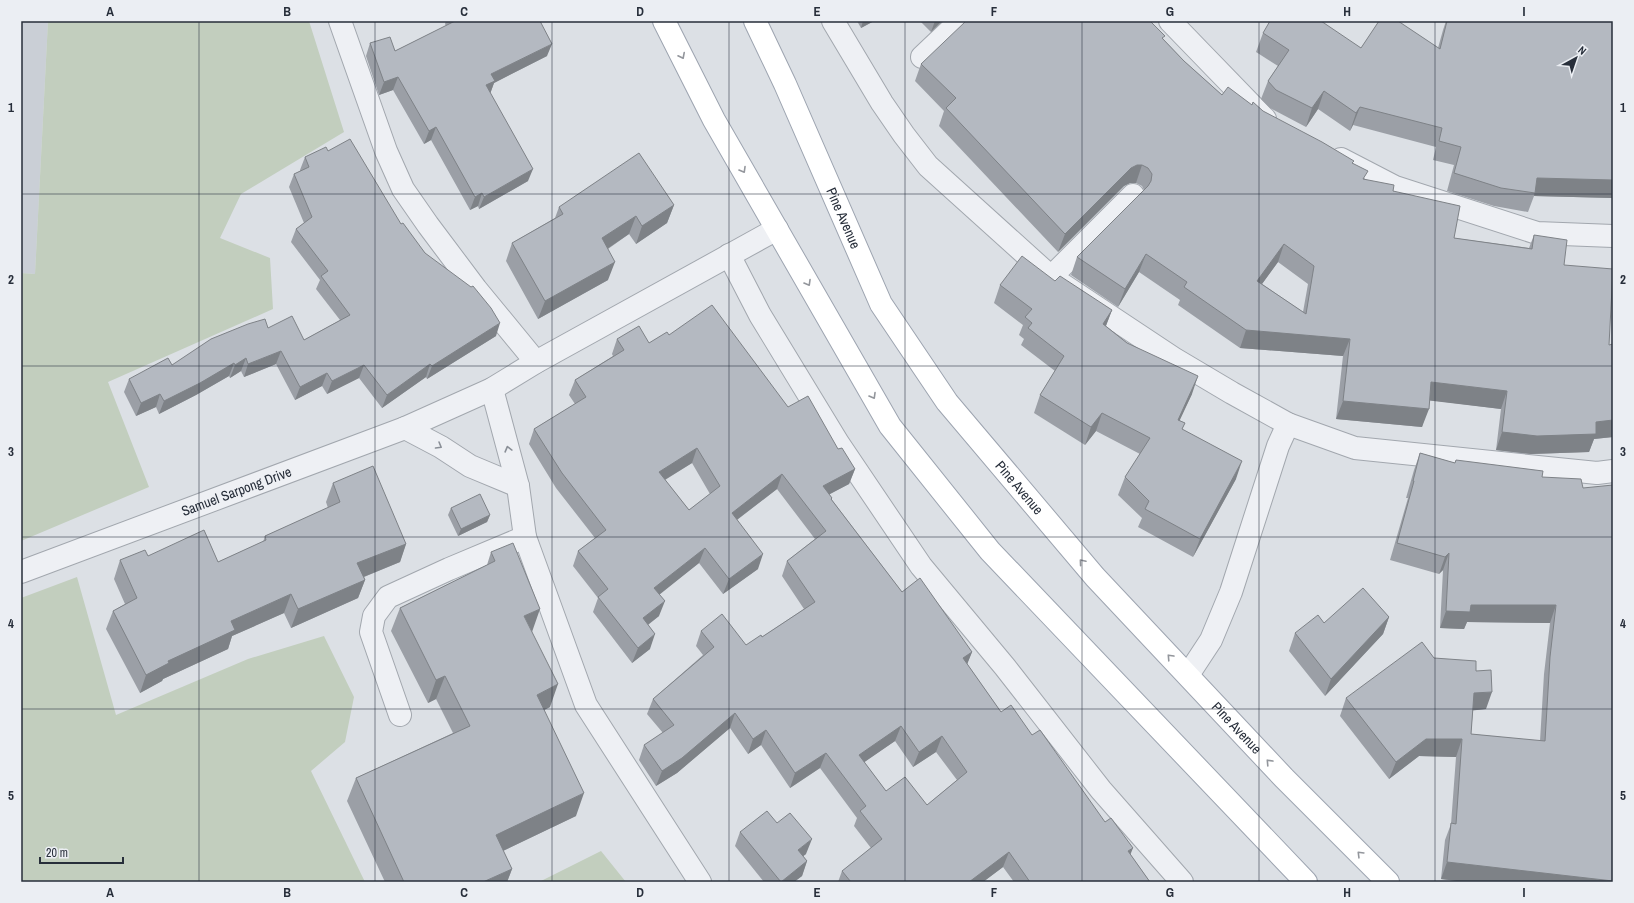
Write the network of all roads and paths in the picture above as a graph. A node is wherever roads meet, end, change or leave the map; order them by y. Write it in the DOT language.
graph roads {
  1 [pos="340,21"];
  2 [pos="664,21"];
  3 [pos="755,21"];
  4 [pos="833,21"];
  5 [pos="960,21"];
  6 [pos="1170,21"];
  7 [pos="922,57"];
  8 [pos="1283,129"];
  9 [pos="1325,151"];
  10 [pos="1133,195"];
  11 [pos="777,229"];
  12 [pos="1613,236"];
  13 [pos="729,255"];
  14 [pos="1051,277"];
  15 [pos="536,362"];
  16 [pos="492,390"];
  17 [pos="1288,424"];
  18 [pos="405,428"];
  19 [pos="1613,471"];
  20 [pos="518,486"];
  21 [pos="525,537"];
  22 [pos="21,572"];
  23 [pos="1188,675"];
  24 [pos="400,715"];
  25 [pos="700,882"];
  26 [pos="1182,882"];
  27 [pos="1306,882"];
  28 [pos="1388,882"];
  1 -- 15 [label="street"];
  2 -- 11 [label="main road, one-way"];
  23 -- 3 [label="main road, Pine Avenue, one-way"];
  4 -- 14 [label="street"];
  5 -- 7 [label="street"];
  6 -- 8 [label="street"];
  9 -- 12 [label="street"];
  10 -- 14 [label="street"];
  11 -- 13 [label="street, Samuel Sarpong Drive"];
  11 -- 27 [label="main road, one-way"];
  13 -- 15 [label="street, Samuel Sarpong Drive"];
  13 -- 26 [label="street"];
  14 -- 17 [label="street"];
  15 -- 16 [label="street, Samuel Sarpong Drive"];
  16 -- 18 [label="street, Samuel Sarpong Drive"];
  20 -- 16 [label="street, one-way"];
  17 -- 19 [label="street"];
  17 -- 23 [label="street"];
  18 -- 20 [label="street, one-way"];
  18 -- 22 [label="street, Samuel Sarpong Drive"];
  20 -- 21 [label="street"];
  21 -- 24 [label="street"];
  21 -- 25 [label="street"];
  28 -- 23 [label="main road, Pine Avenue, one-way"];
}
